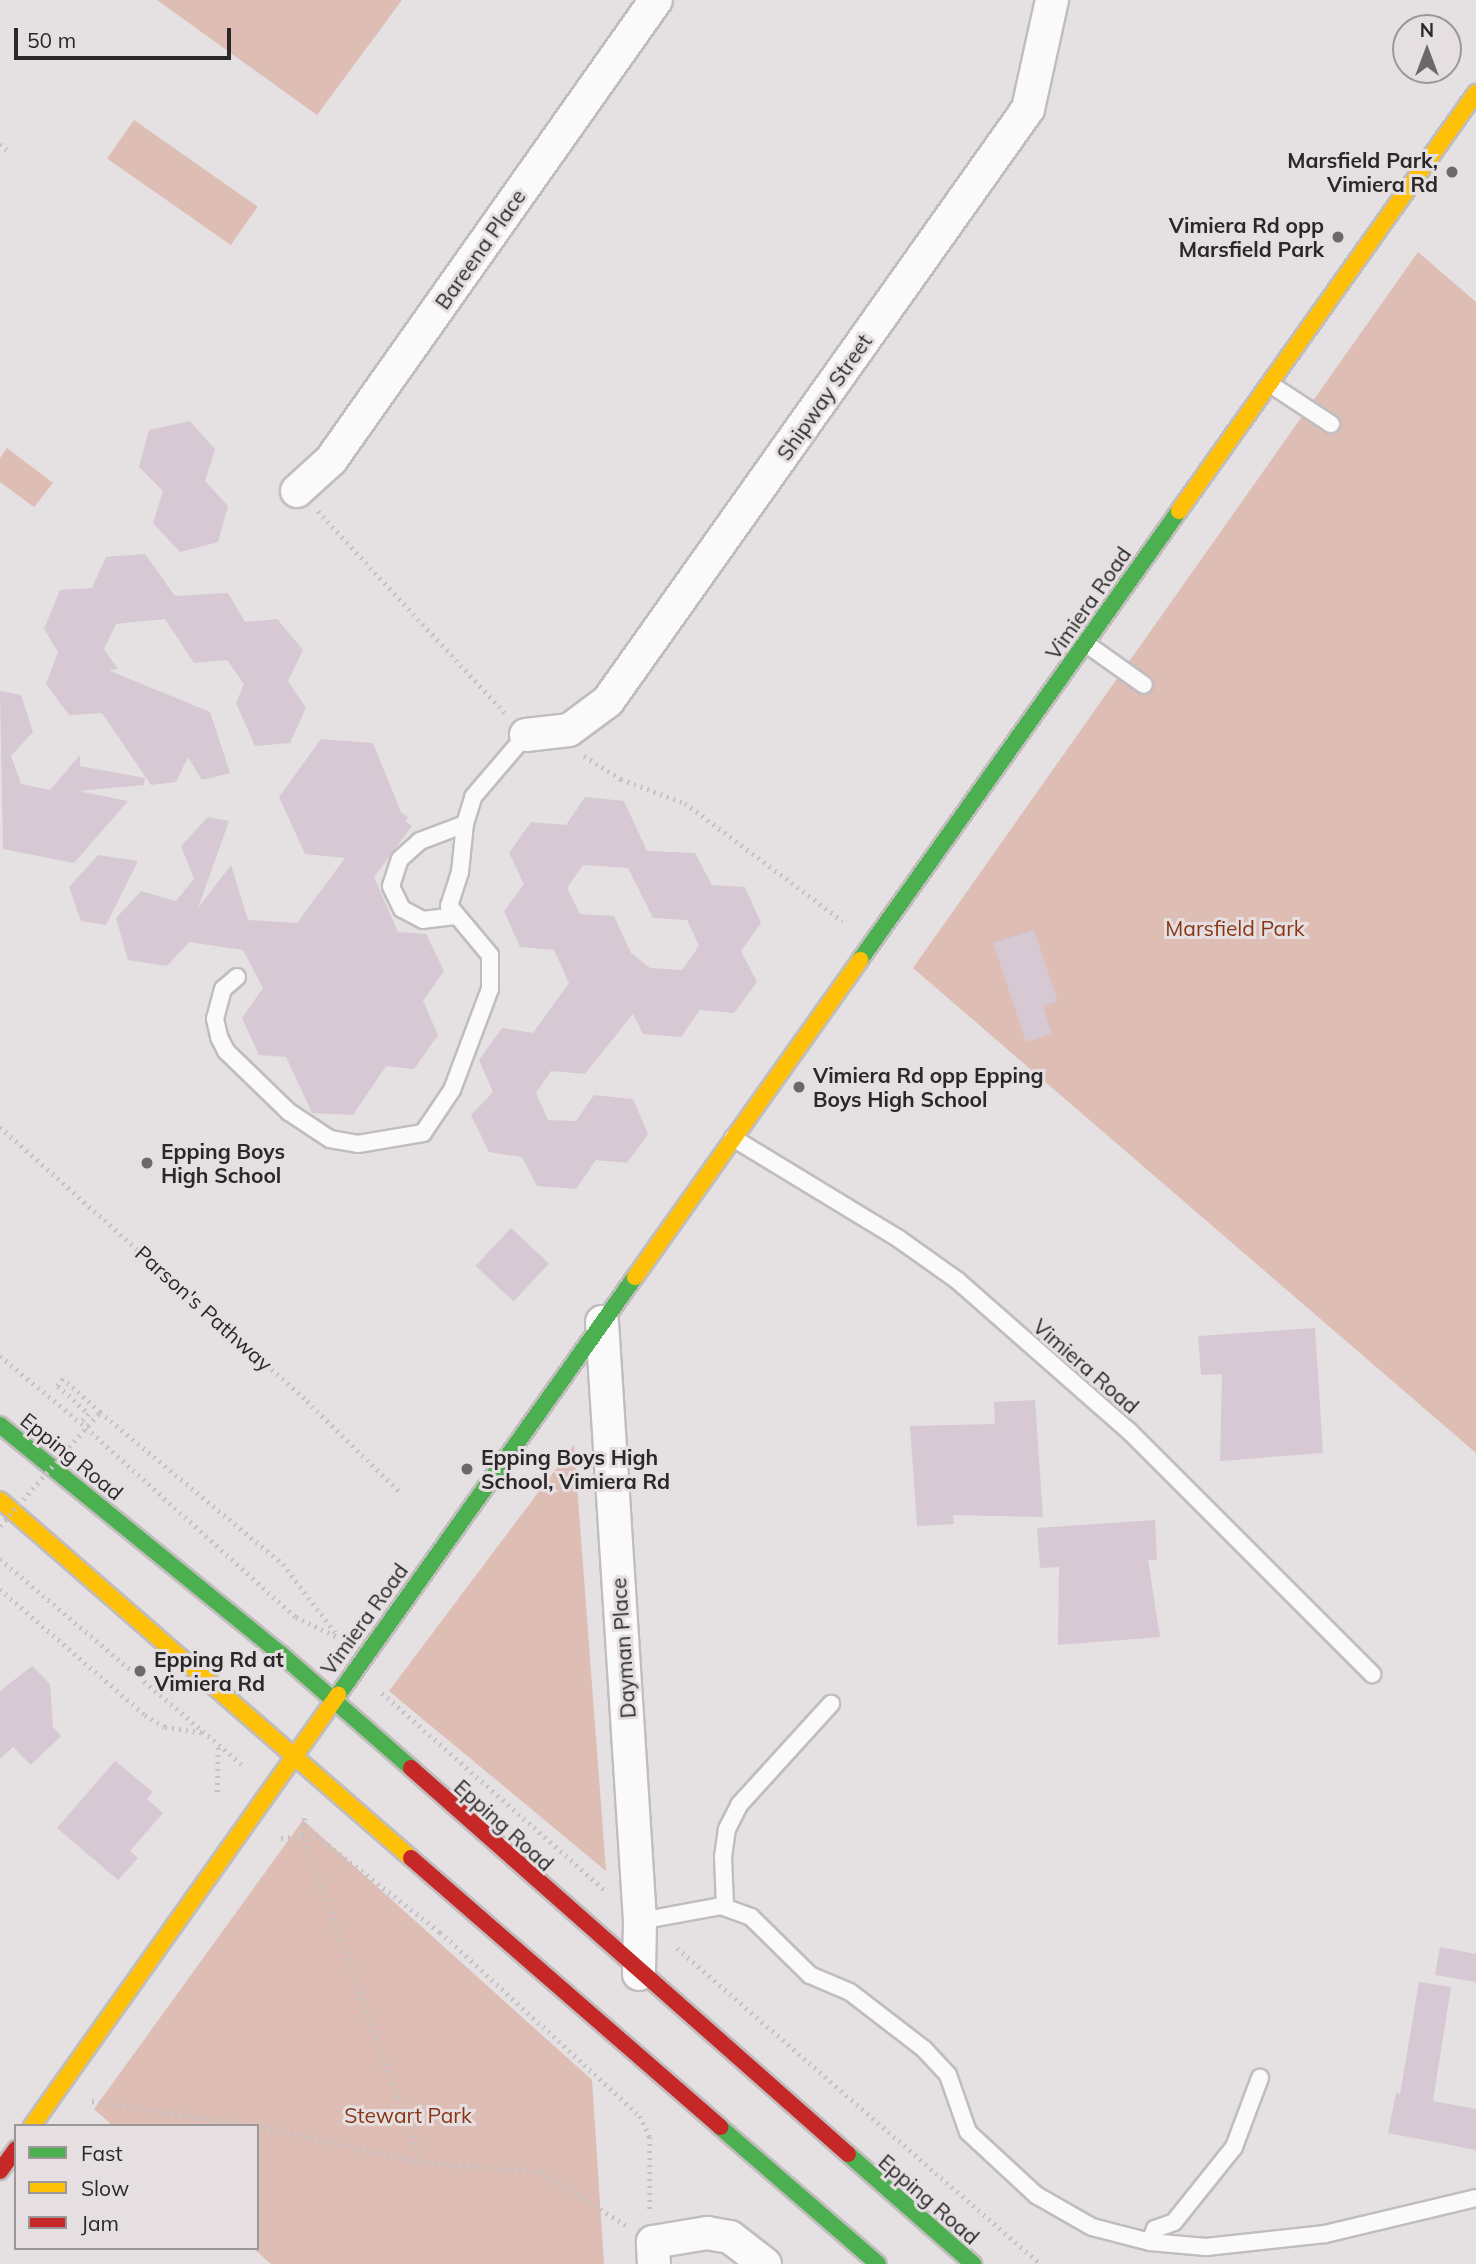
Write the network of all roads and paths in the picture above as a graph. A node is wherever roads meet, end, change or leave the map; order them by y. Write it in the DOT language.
graph roads {
  1 [pos="656,0"];
  2 [pos="1052,0"];
  3 [pos="1476,93"];
  4 [pos="0,144"];
  5 [pos="9,152"];
  6 [pos="1270,384"];
  7 [pos="1331,424"];
  8 [pos="297,491"];
  9 [pos="1085,643"];
  10 [pos="1144,685"];
  11 [pos="526,735"];
  12 [pos="465,824"];
  13 [pos="454,916"];
  14 [pos="237,977"];
  15 [pos="0,1127"];
  16 [pos="733,1138"];
  17 [pos="602,1322"];
  18 [pos="0,1356"];
  19 [pos="100,1412"];
  20 [pos="81,1423"];
  21 [pos="0,1424"];
  22 [pos="402,1494"];
  23 [pos="0,1500"];
  24 [pos="0,1526"];
  25 [pos="0,1559"];
  26 [pos="0,1589"];
  27 [pos="1373,1674"];
  28 [pos="382,1693"];
  29 [pos="332,1699"];
  30 [pos="831,1704"];
  31 [pos="207,1733"];
  32 [pos="218,1744"];
  33 [pos="292,1759"];
  34 [pos="242,1764"];
  35 [pos="217,1792"];
  36 [pos="305,1818"];
  37 [pos="302,1833"];
  38 [pos="725,1906"];
  39 [pos="640,1921"];
  40 [pos="677,1948"];
  41 [pos="639,1974"];
  42 [pos="1260,2078"];
  43 [pos="92,2101"];
  44 [pos="33,2124"];
  45 [pos="243,2124"];
  46 [pos="259,2127"];
  47 [pos="14,2151"];
  48 [pos="421,2162"];
  49 [pos="0,2171"];
  50 [pos="1476,2198"];
  51 [pos="1150,2242"];
  52 [pos="654,2253"];
  53 [pos="765,2264"];
  54 [pos="878,2264"];
  55 [pos="973,2264"];
  56 [pos="1040,2264"];
  1 -- 8 [label="street, Bareena Place"];
  2 -- 11 [label="street, Shipway Street"];
  3 -- 6 [label="street, Vimiera Road"];
  4 -- 5 [label="path"];
  6 -- 7 [label="lane"];
  6 -- 9 [label="street, Vimiera Road"];
  9 -- 10 [label="lane"];
  9 -- 16 [label="street, Vimiera Road"];
  11 -- 12 [label="lane"];
  12 -- 13 [label="lane"];
  12 -- 13 [label="lane"];
  13 -- 14 [label="lane"];
  15 -- 22 [label="path, Parson's Pathway"];
  16 -- 17 [label="street, Vimiera Road"];
  16 -- 27 [label="lane, Vimiera Road"];
  17 -- 29 [label="street, Vimiera Road"];
  17 -- 39 [label="street, Dayman Place"];
  18 -- 20 [label="path"];
  19 -- 20 [label="path"];
  19 -- 20 [label="path, bridge"];
  19 -- 24 [label="path, bridge"];
  21 -- 29 [label="street, Epping Road"];
  23 -- 33 [label="street"];
  25 -- 31 [label="path"];
  26 -- 31 [label="path"];
  28 -- 39 [label="path"];
  29 -- 33 [label="street, Vimiera Road"];
  29 -- 41 [label="street, Epping Road"];
  30 -- 38 [label="lane"];
  31 -- 32 [label="path"];
  32 -- 34 [label="path"];
  32 -- 35 [label="path"];
  33 -- 44 [label="street, Vimiera Road"];
  33 -- 54 [label="street"];
  36 -- 37 [label="path"];
  37 -- 48 [label="path"];
  37 -- 52 [label="path"];
  38 -- 39 [label="lane"];
  38 -- 51 [label="lane"];
  39 -- 41 [label="street, Dayman Place"];
  40 -- 56 [label="path, Epping Road"];
  41 -- 55 [label="street, Epping Road"];
  42 -- 51 [label="lane"];
  43 -- 45 [label="path"];
  46 -- 48 [label="path"];
  47 -- 49 [label="street"];
  48 -- 52 [label="path"];
  50 -- 51 [label="lane"];
  52 -- 53 [label="street"];
}
